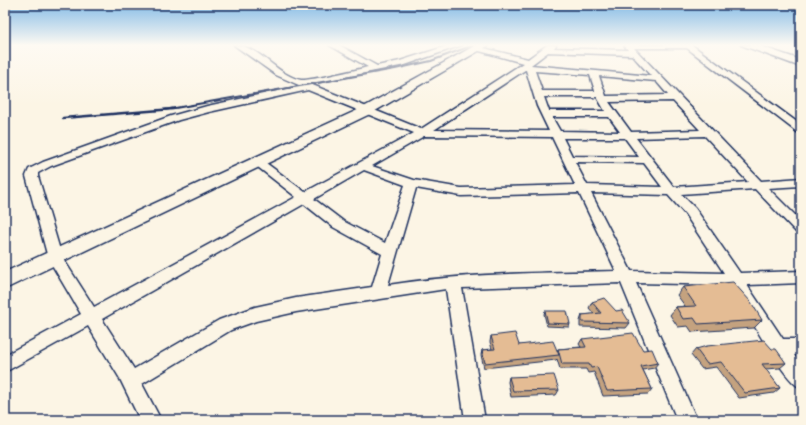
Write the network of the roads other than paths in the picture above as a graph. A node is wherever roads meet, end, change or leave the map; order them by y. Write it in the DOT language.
graph roads {
  1 [pos="266,65"];
  2 [pos="370,65"];
  3 [pos="394,65"];
  4 [pos="449,65"];
  5 [pos="525,65"];
  6 [pos="645,65"];
  7 [pos="713,65"];
  8 [pos="528,66"];
  9 [pos="378,69"];
  10 [pos="594,74"];
  11 [pos="659,79"];
  12 [pos="305,85"];
  13 [pos="538,94"];
  14 [pos="601,96"];
  15 [pos="675,98"];
  16 [pos="366,111"];
  17 [pos="546,114"];
  18 [pos="612,114"];
  19 [pos="801,130"];
  20 [pos="422,133"];
  21 [pos="708,133"];
  22 [pos="556,134"];
  23 [pos="628,135"];
  24 [pos="568,159"];
  25 [pos="647,160"];
  26 [pos="258,162"];
  27 [pos="362,166"];
  28 [pos="801,182"];
  29 [pos="412,183"];
  30 [pos="760,184"];
  31 [pos="584,189"];
  32 [pos="671,191"];
  33 [pos="303,198"];
  34 [pos="795,216"];
  35 [pos="801,229"];
  36 [pos="389,252"];
  37 [pos="55,258"];
  38 [pos="626,277"];
  39 [pos="801,277"];
  40 [pos="734,279"];
  41 [pos="5,281"];
  42 [pos="454,283"];
  43 [pos="378,292"];
  44 [pos="91,315"];
  45 [pos="778,347"];
  46 [pos="801,347"];
  47 [pos="5,364"];
  48 [pos="801,380"];
  49 [pos="131,381"];
  50 [pos="151,420"];
  51 [pos="475,420"];
  52 [pos="687,420"];
  1 -- 12 [label="street"];
  2 -- 9 [label="street"];
  3 -- 9 [label="street"];
  4 -- 16 [label="street"];
  5 -- 8 [label="street"];
  6 -- 11 [label="street"];
  7 -- 19 [label="street"];
  8 -- 10 [label="street"];
  8 -- 13 [label="street"];
  8 -- 20 [label="street"];
  9 -- 12 [label="street"];
  10 -- 11 [label="street"];
  10 -- 14 [label="street"];
  11 -- 15 [label="street"];
  12 -- 16 [label="street"];
  12 -- 37 [label="street"];
  13 -- 14 [label="street"];
  13 -- 17 [label="street"];
  14 -- 15 [label="street"];
  14 -- 18 [label="street"];
  15 -- 21 [label="street"];
  16 -- 20 [label="street"];
  16 -- 26 [label="street"];
  17 -- 18 [label="street"];
  17 -- 22 [label="street"];
  18 -- 23 [label="street"];
  20 -- 22 [label="street"];
  20 -- 27 [label="street"];
  21 -- 23 [label="street"];
  21 -- 30 [label="street"];
  22 -- 23 [label="street"];
  22 -- 24 [label="street"];
  23 -- 25 [label="street"];
  24 -- 25 [label="street"];
  24 -- 31 [label="street"];
  25 -- 32 [label="street"];
  26 -- 33 [label="street"];
  26 -- 37 [label="street"];
  27 -- 29 [label="street"];
  27 -- 33 [label="street"];
  28 -- 30 [label="street"];
  29 -- 31 [label="street"];
  29 -- 36 [label="street"];
  30 -- 32 [label="street"];
  30 -- 34 [label="street"];
  31 -- 32 [label="street"];
  31 -- 38 [label="street"];
  32 -- 40 [label="street"];
  33 -- 36 [label="street"];
  33 -- 44 [label="street"];
  34 -- 35 [label="street"];
  36 -- 43 [label="street"];
  37 -- 41 [label="street"];
  37 -- 44 [label="street"];
  38 -- 40 [label="street"];
  38 -- 42 [label="street"];
  38 -- 52 [label="street"];
  39 -- 40 [label="street"];
  40 -- 45 [label="street"];
  42 -- 43 [label="street"];
  42 -- 51 [label="street"];
  43 -- 49 [label="street"];
  44 -- 47 [label="street"];
  44 -- 49 [label="street"];
  45 -- 46 [label="street"];
  45 -- 48 [label="street"];
  49 -- 50 [label="street"];
}
